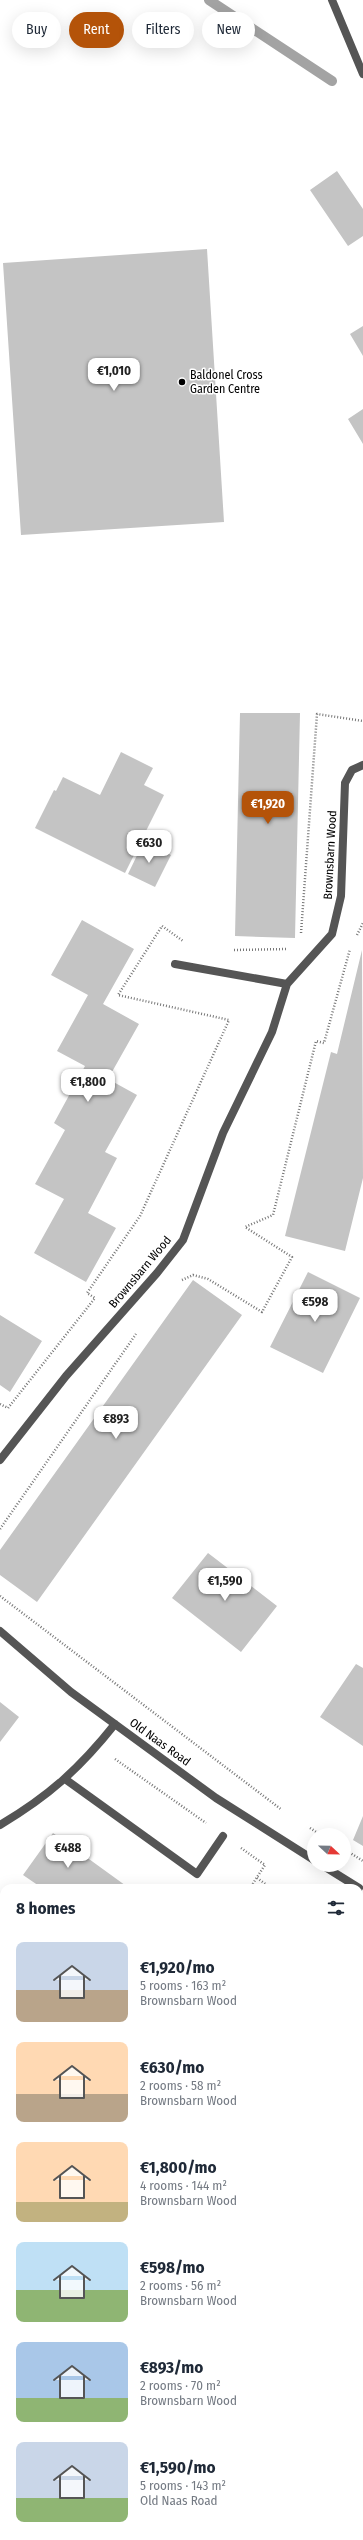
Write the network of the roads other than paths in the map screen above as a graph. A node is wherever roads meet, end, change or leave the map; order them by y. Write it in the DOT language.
graph roads {
  1 [pos="332,0"];
  2 [pos="363,74"];
  3 [pos="363,766"];
  4 [pos="175,964"];
  5 [pos="286,984"];
  6 [pos="0,1460"];
  7 [pos="0,1631"];
  8 [pos="115,1724"];
  9 [pos="65,1779"];
  10 [pos="0,1825"];
  11 [pos="223,1836"];
  12 [pos="307,1856"];
  13 [pos="333,1872"];
  14 [pos="353,1884"];
  1 -- 2 [label="street"];
  3 -- 5 [label="street, Brownsbarn Wood"];
  4 -- 5 [label="street"];
  5 -- 6 [label="street, Brownsbarn Wood"];
  7 -- 8 [label="street, Old Naas Road"];
  8 -- 9 [label="street"];
  8 -- 12 [label="street, Old Naas Road"];
  9 -- 10 [label="street"];
  9 -- 11 [label="street"];
  13 -- 14 [label="street"];
}
